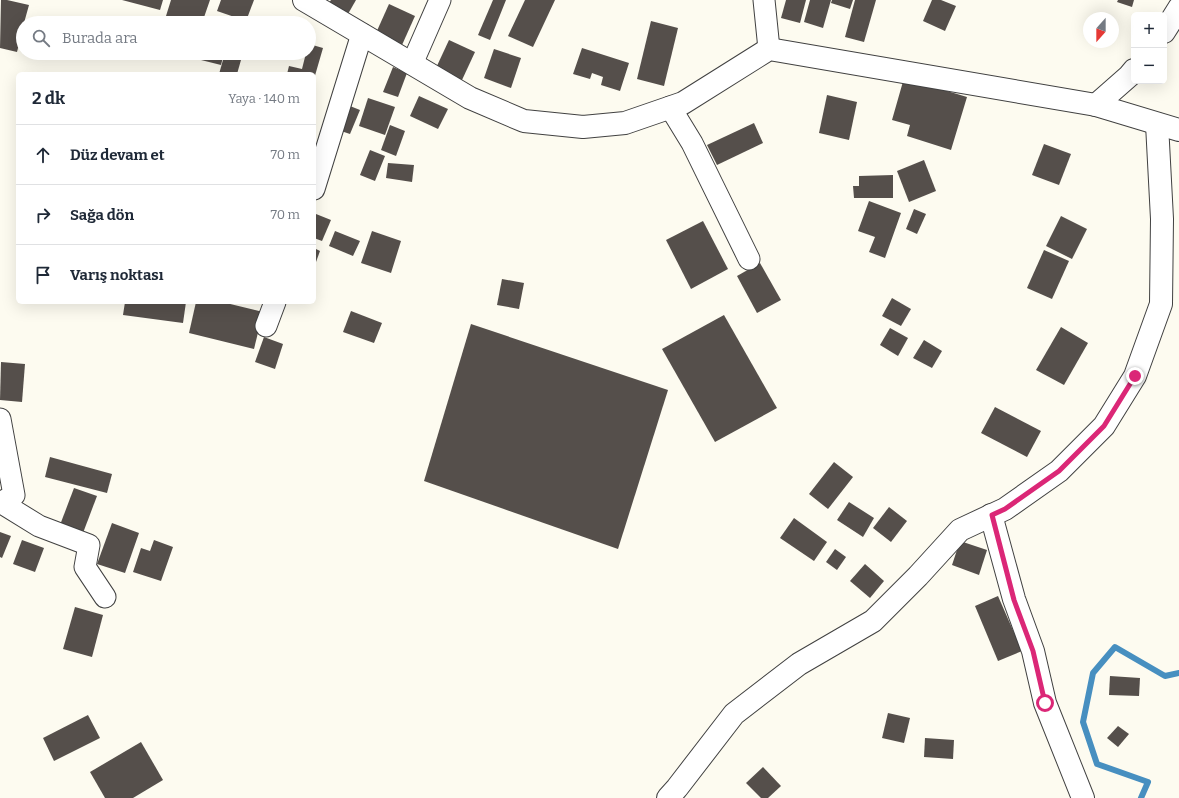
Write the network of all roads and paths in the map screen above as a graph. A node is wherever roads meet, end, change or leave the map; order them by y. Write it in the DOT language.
graph roads {
  1 [pos="304,0"];
  2 [pos="440,0"];
  3 [pos="764,0"];
  4 [pos="1179,8"];
  5 [pos="1167,27"];
  6 [pos="362,34"];
  7 [pos="769,49"];
  8 [pos="412,64"];
  9 [pos="1131,74"];
  10 [pos="1096,105"];
  11 [pos="670,107"];
  12 [pos="1157,124"];
  13 [pos="1179,130"];
  14 [pos="316,182"];
  15 [pos="749,259"];
  16 [pos="274,304"];
  17 [pos="266,326"];
  18 [pos="0,419"];
  19 [pos="0,502"];
  20 [pos="992,515"];
  21 [pos="105,597"];
  22 [pos="668,798"];
  23 [pos="1084,798"];
  1 -- 6 [label="street"];
  2 -- 8 [label="street"];
  3 -- 7 [label="street"];
  4 -- 5 [label="street"];
  6 -- 8 [label="street"];
  6 -- 14 [label="street"];
  7 -- 10 [label="street"];
  7 -- 11 [label="street"];
  8 -- 11 [label="street"];
  9 -- 10 [label="street"];
  10 -- 12 [label="street"];
  11 -- 15 [label="street"];
  12 -- 13 [label="street"];
  12 -- 20 [label="street"];
  16 -- 17 [label="street"];
  18 -- 19 [label="street"];
  19 -- 21 [label="street"];
  20 -- 22 [label="street"];
  20 -- 23 [label="street"];
}
